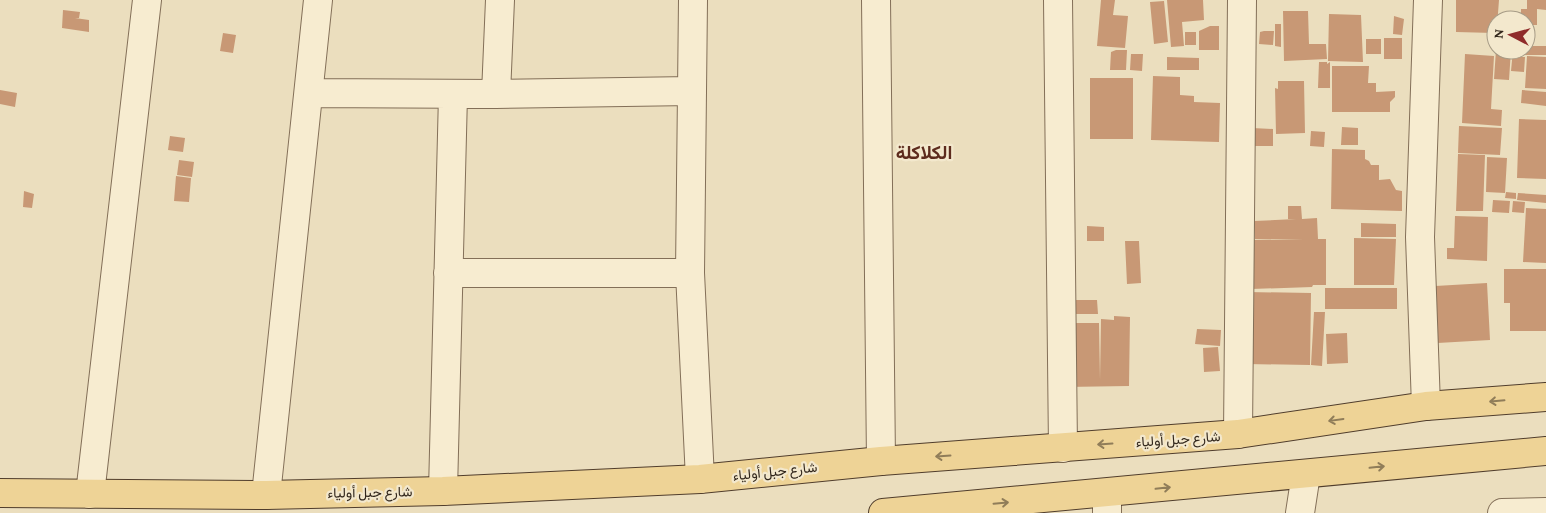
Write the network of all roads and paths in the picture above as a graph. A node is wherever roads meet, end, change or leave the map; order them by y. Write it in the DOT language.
graph roads {
  1 [pos="147,0"];
  2 [pos="318,0"];
  3 [pos="500,0"];
  4 [pos="693,0"];
  5 [pos="876,0"];
  6 [pos="1058,0"];
  7 [pos="1242,0"];
  8 [pos="1428,0"];
  9 [pos="691,91"];
  10 [pos="310,93"];
  11 [pos="453,94"];
  12 [pos="496,94"];
  13 [pos="448,273"];
  14 [pos="690,273"];
  15 [pos="1546,396"];
  16 [pos="1426,406"];
  17 [pos="1238,434"];
  18 [pos="1063,448"];
  19 [pos="1546,450"];
  20 [pos="881,461"];
  21 [pos="1306,474"];
  22 [pos="700,479"];
  23 [pos="442,491"];
  24 [pos="0,493"];
  25 [pos="90,494"];
  26 [pos="266,495"];
  27 [pos="1107,503"];
  28 [pos="1546,512"];
  29 [pos="883,513"];
  30 [pos="1300,513"];
  31 [pos="1502,513"];
  1 -- 25 [label="street"];
  2 -- 10 [label="street"];
  3 -- 12 [label="street"];
  4 -- 9 [label="street"];
  5 -- 20 [label="street"];
  6 -- 18 [label="street"];
  7 -- 17 [label="street"];
  8 -- 16 [label="street"];
  9 -- 12 [label="street"];
  9 -- 14 [label="street"];
  10 -- 11 [label="street"];
  10 -- 26 [label="street"];
  11 -- 12 [label="street"];
  11 -- 13 [label="street"];
  13 -- 14 [label="street"];
  13 -- 23 [label="street"];
  14 -- 22 [label="street"];
  15 -- 16 [label="main road, شارع جبل أولياء, one-way"];
  16 -- 17 [label="main road, شارع جبل أولياء, one-way"];
  17 -- 18 [label="main road, شارع جبل أولياء, one-way"];
  18 -- 20 [label="main road, شارع جبل أولياء, one-way"];
  21 -- 19 [label="main road, one-way"];
  20 -- 22 [label="main road, شارع جبل أولياء"];
  27 -- 21 [label="main road, one-way"];
  21 -- 30 [label="street"];
  22 -- 23 [label="main road, شارع جبل أولياء"];
  23 -- 26 [label="main road, شارع جبل أولياء"];
  24 -- 25 [label="main road, شارع جبل أولياء"];
  25 -- 26 [label="main road, شارع جبل أولياء"];
  29 -- 27 [label="main road, one-way"];
  28 -- 31 [label="street"];
}
